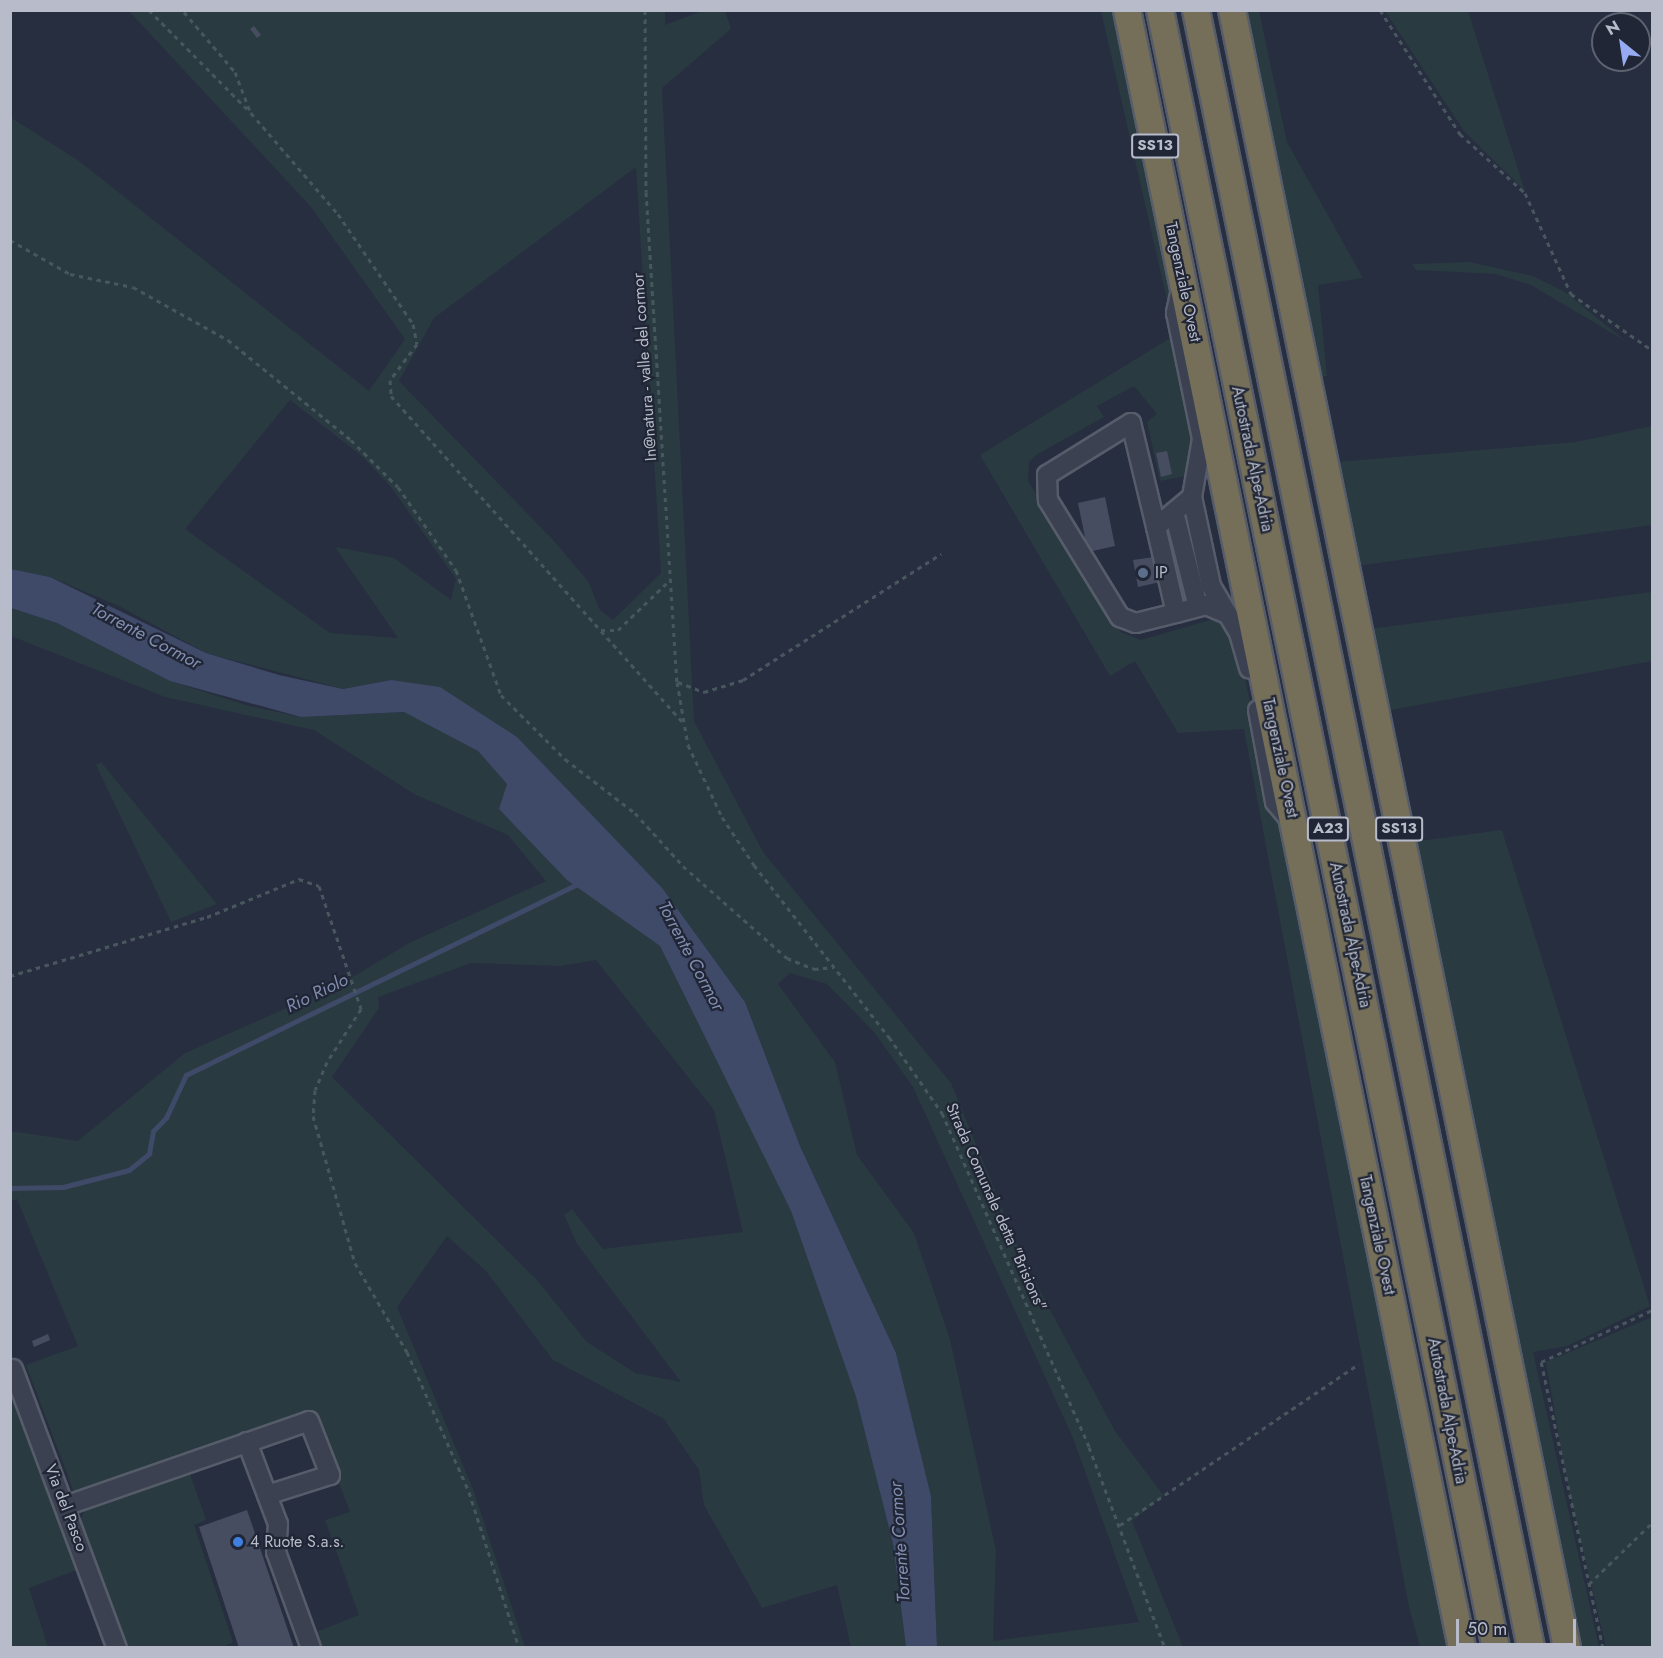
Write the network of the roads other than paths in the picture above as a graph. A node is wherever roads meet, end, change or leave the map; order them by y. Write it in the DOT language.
graph roads {
  1 [pos="1127,10"];
  2 [pos="1160,10"];
  3 [pos="1196,10"];
  4 [pos="1232,10"];
  5 [pos="1183,282"];
  6 [pos="1192,497"];
  7 [pos="1174,512"];
  8 [pos="1156,527"];
  9 [pos="1198,607"];
  10 [pos="1176,613"];
  11 [pos="1227,614"];
  12 [pos="1293,823"];
  13 [pos="13,1369"];
  14 [pos="247,1442"];
  15 [pos="267,1495"];
  16 [pos="65,1506"];
  17 [pos="117,1647"];
  18 [pos="311,1647"];
  19 [pos="1462,1647"];
  20 [pos="1496,1647"];
  21 [pos="1532,1647"];
  22 [pos="1567,1647"];
  1 -- 5 [label="highway, Tangenziale Ovest / SS13"];
  2 -- 20 [label="highway, Autostrada Alpe-Adria / A23"];
  3 -- 21 [label="highway, A23"];
  4 -- 22 [label="highway, SS13"];
  5 -- 6 [label="street"];
  5 -- 12 [label="highway, Tangenziale Ovest / SS13"];
  6 -- 7 [label="street"];
  6 -- 11 [label="street"];
  7 -- 8 [label="street"];
  7 -- 9 [label="street"];
  8 -- 10 [label="street"];
  8 -- 10 [label="street"];
  9 -- 10 [label="street"];
  9 -- 11 [label="street"];
  11 -- 12 [label="street"];
  12 -- 19 [label="highway, Tangenziale Ovest / SS13"];
  13 -- 16 [label="street, Via del Pasco"];
  14 -- 15 [label="street"];
  14 -- 15 [label="street"];
  14 -- 16 [label="street"];
  15 -- 18 [label="street"];
  16 -- 17 [label="street, Via del Pasco"];
}
